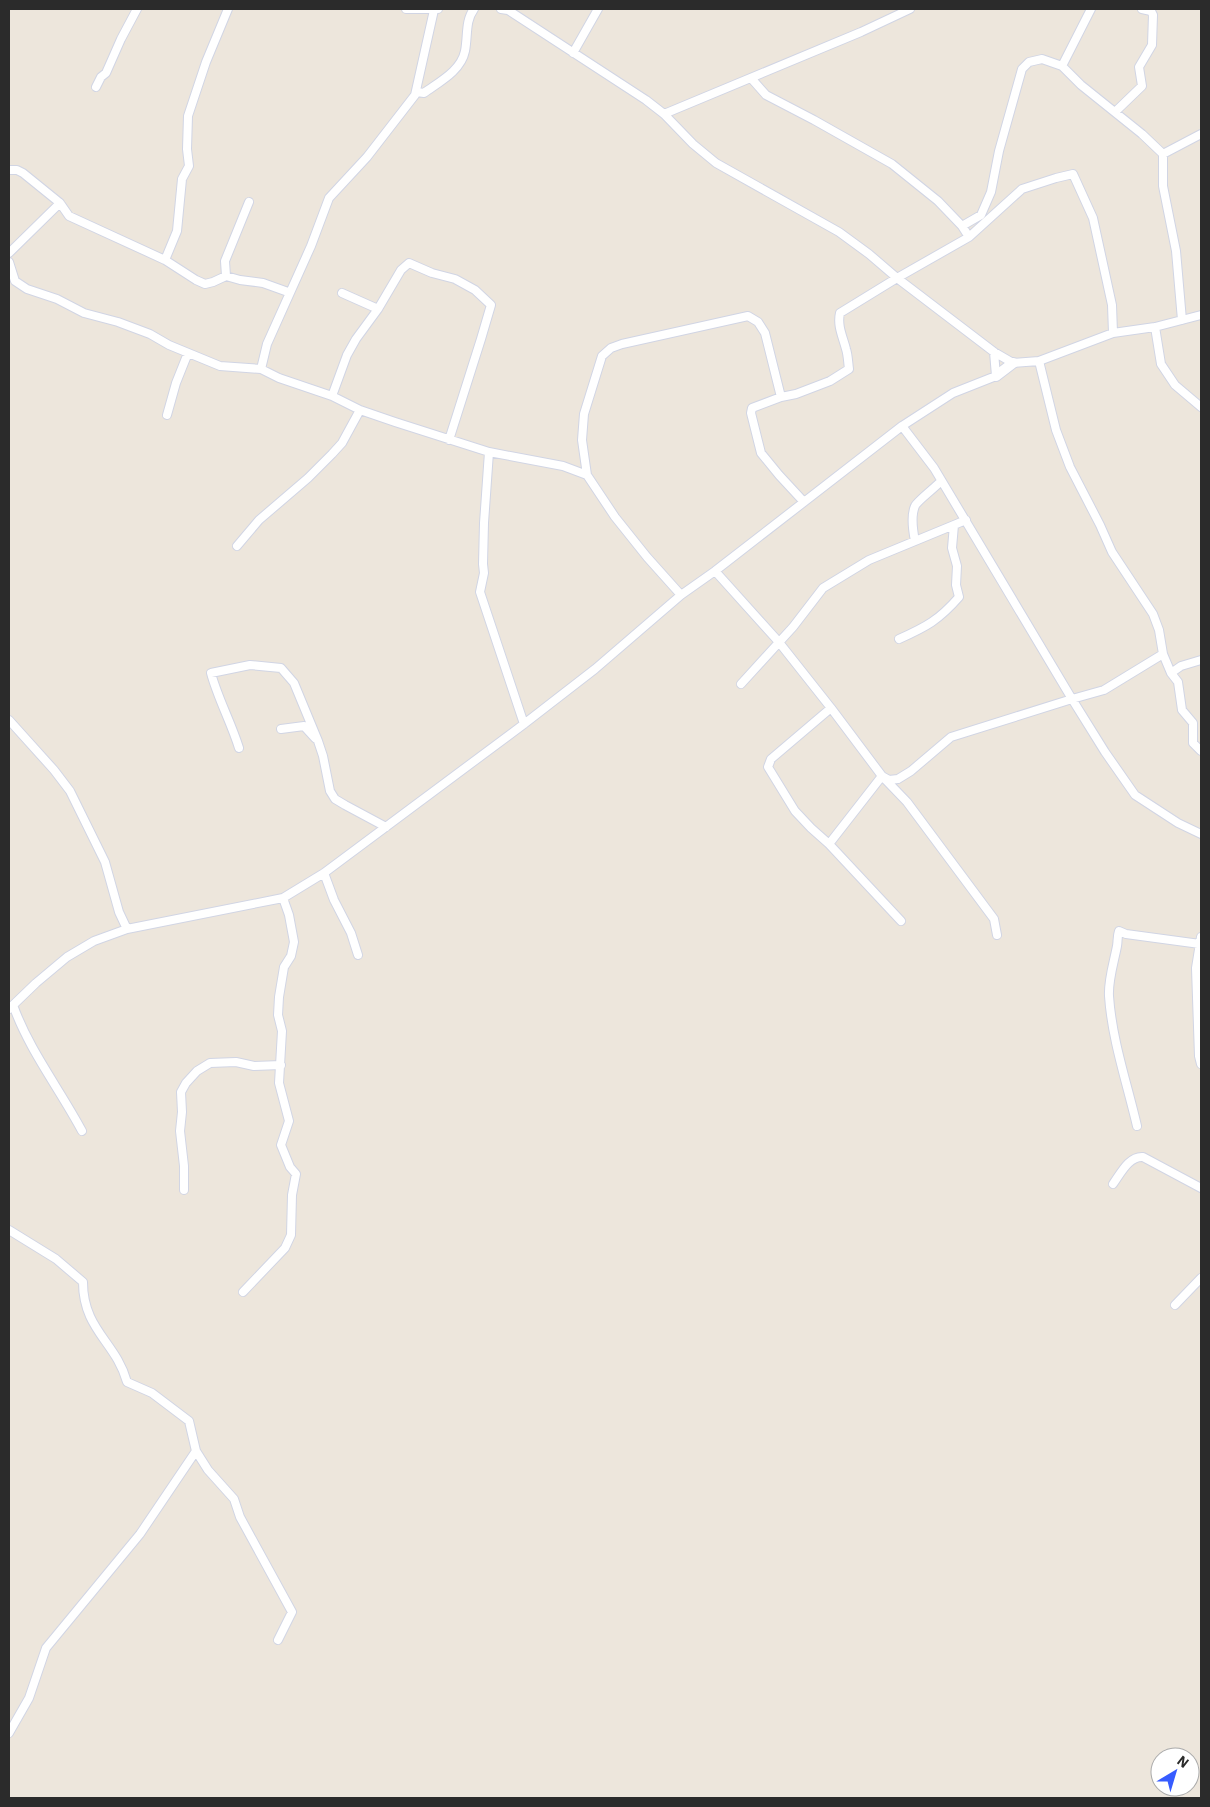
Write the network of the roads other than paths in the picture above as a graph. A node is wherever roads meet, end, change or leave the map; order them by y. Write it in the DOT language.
graph roads {
  1 [pos="138,9"];
  2 [pos="228,9"];
  3 [pos="406,9"];
  4 [pos="436,9"];
  5 [pos="474,9"];
  6 [pos="505,9"];
  7 [pos="598,9"];
  8 [pos="910,9"];
  9 [pos="1091,9"];
  10 [pos="1142,9"];
  11 [pos="573,53"];
  12 [pos="1062,66"];
  13 [pos="751,78"];
  14 [pos="96,87"];
  15 [pos="416,95"];
  16 [pos="1115,112"];
  17 [pos="664,114"];
  18 [pos="1201,134"];
  19 [pos="1162,154"];
  20 [pos="9,169"];
  21 [pos="249,202"];
  22 [pos="60,203"];
  23 [pos="962,226"];
  24 [pos="970,237"];
  25 [pos="9,253"];
  26 [pos="165,260"];
  27 [pos="9,262"];
  28 [pos="226,276"];
  29 [pos="897,278"];
  30 [pos="12,281"];
  31 [pos="288,292"];
  32 [pos="342,293"];
  33 [pos="378,309"];
  34 [pos="1201,315"];
  35 [pos="1182,320"];
  36 [pos="1155,327"];
  37 [pos="1113,333"];
  38 [pos="994,352"];
  39 [pos="188,353"];
  40 [pos="1039,361"];
  41 [pos="1013,363"];
  42 [pos="261,369"];
  43 [pos="996,376"];
  44 [pos="332,396"];
  45 [pos="781,397"];
  46 [pos="1201,407"];
  47 [pos="360,410"];
  48 [pos="167,415"];
  49 [pos="902,426"];
  50 [pos="449,440"];
  51 [pos="489,452"];
  52 [pos="587,476"];
  53 [pos="941,481"];
  54 [pos="804,502"];
  55 [pos="966,520"];
  56 [pos="954,525"];
  57 [pos="913,529"];
  58 [pos="915,541"];
  59 [pos="237,546"];
  60 [pos="902,547"];
  61 [pos="715,571"];
  62 [pos="681,595"];
  63 [pos="899,640"];
  64 [pos="778,642"];
  65 [pos="1163,654"];
  66 [pos="1201,660"];
  67 [pos="1171,673"];
  68 [pos="741,684"];
  69 [pos="1072,699"];
  70 [pos="831,708"];
  71 [pos="9,720"];
  72 [pos="524,724"];
  73 [pos="281,729"];
  74 [pos="318,741"];
  75 [pos="239,748"];
  76 [pos="1201,751"];
  77 [pos="882,776"];
  78 [pos="386,827"];
  79 [pos="1201,834"];
  80 [pos="829,844"];
  81 [pos="324,873"];
  82 [pos="283,898"];
  83 [pos="901,922"];
  84 [pos="126,929"];
  85 [pos="997,935"];
  86 [pos="1201,940"];
  87 [pos="358,955"];
  88 [pos="11,1007"];
  89 [pos="1201,1064"];
  90 [pos="281,1065"];
  91 [pos="1137,1126"];
  92 [pos="82,1130"];
  93 [pos="1113,1184"];
  94 [pos="1201,1188"];
  95 [pos="184,1190"];
  96 [pos="9,1230"];
  97 [pos="1201,1278"];
  98 [pos="243,1292"];
  99 [pos="1175,1305"];
  100 [pos="196,1451"];
  101 [pos="278,1640"];
  102 [pos="9,1734"];
  1 -- 14 [label="street"];
  2 -- 26 [label="street"];
  3 -- 4 [label="street"];
  4 -- 15 [label="street"];
  5 -- 15 [label="street"];
  6 -- 11 [label="street"];
  7 -- 11 [label="street"];
  8 -- 13 [label="street"];
  9 -- 12 [label="street"];
  10 -- 16 [label="street"];
  11 -- 17 [label="street"];
  12 -- 16 [label="street"];
  12 -- 23 [label="street"];
  13 -- 17 [label="street"];
  13 -- 23 [label="street"];
  15 -- 31 [label="street"];
  16 -- 19 [label="street"];
  17 -- 29 [label="street"];
  18 -- 19 [label="street"];
  19 -- 35 [label="street"];
  20 -- 22 [label="street"];
  21 -- 28 [label="street"];
  22 -- 25 [label="street"];
  22 -- 26 [label="street"];
  23 -- 24 [label="street"];
  24 -- 29 [label="street"];
  24 -- 37 [label="street"];
  26 -- 28 [label="street"];
  27 -- 30 [label="street"];
  28 -- 31 [label="street"];
  29 -- 38 [label="street"];
  29 -- 45 [label="street"];
  30 -- 39 [label="street"];
  31 -- 42 [label="street"];
  32 -- 33 [label="street"];
  33 -- 44 [label="street"];
  33 -- 50 [label="street"];
  34 -- 35 [label="street"];
  35 -- 36 [label="street"];
  36 -- 37 [label="street"];
  36 -- 46 [label="street"];
  37 -- 40 [label="street"];
  38 -- 41 [label="street"];
  38 -- 43 [label="street"];
  39 -- 42 [label="street"];
  39 -- 48 [label="street"];
  40 -- 41 [label="street"];
  40 -- 65 [label="street"];
  41 -- 43 [label="street"];
  42 -- 44 [label="street"];
  43 -- 49 [label="street"];
  44 -- 47 [label="street"];
  45 -- 52 [label="street"];
  45 -- 54 [label="street"];
  47 -- 50 [label="street"];
  47 -- 59 [label="street"];
  49 -- 53 [label="street"];
  49 -- 54 [label="street"];
  50 -- 51 [label="street"];
  51 -- 52 [label="street"];
  51 -- 72 [label="street"];
  52 -- 62 [label="street"];
  53 -- 55 [label="street"];
  53 -- 57 [label="street"];
  54 -- 61 [label="street"];
  55 -- 56 [label="street"];
  55 -- 69 [label="street"];
  56 -- 58 [label="street"];
  56 -- 63 [label="street"];
  57 -- 58 [label="street"];
  57 -- 60 [label="street"];
  58 -- 60 [label="street"];
  60 -- 64 [label="street"];
  61 -- 62 [label="street"];
  61 -- 64 [label="street"];
  62 -- 72 [label="street"];
  64 -- 68 [label="street"];
  64 -- 70 [label="street"];
  65 -- 67 [label="street"];
  65 -- 69 [label="street"];
  66 -- 67 [label="street"];
  67 -- 76 [label="street"];
  69 -- 77 [label="street"];
  69 -- 79 [label="street"];
  70 -- 77 [label="street"];
  70 -- 80 [label="street"];
  71 -- 84 [label="street"];
  72 -- 78 [label="street"];
  73 -- 74 [label="street"];
  74 -- 75 [label="street"];
  74 -- 78 [label="street"];
  77 -- 80 [label="street"];
  77 -- 85 [label="street"];
  78 -- 81 [label="street"];
  80 -- 83 [label="street"];
  81 -- 82 [label="street"];
  81 -- 87 [label="street"];
  82 -- 84 [label="street"];
  82 -- 90 [label="street"];
  84 -- 88 [label="street"];
  86 -- 89 [label="street"];
  86 -- 91 [label="street"];
  88 -- 92 [label="street"];
  90 -- 95 [label="street"];
  90 -- 98 [label="street"];
  93 -- 94 [label="street"];
  96 -- 100 [label="street"];
  97 -- 99 [label="street"];
  100 -- 101 [label="street"];
  100 -- 102 [label="street"];
}
